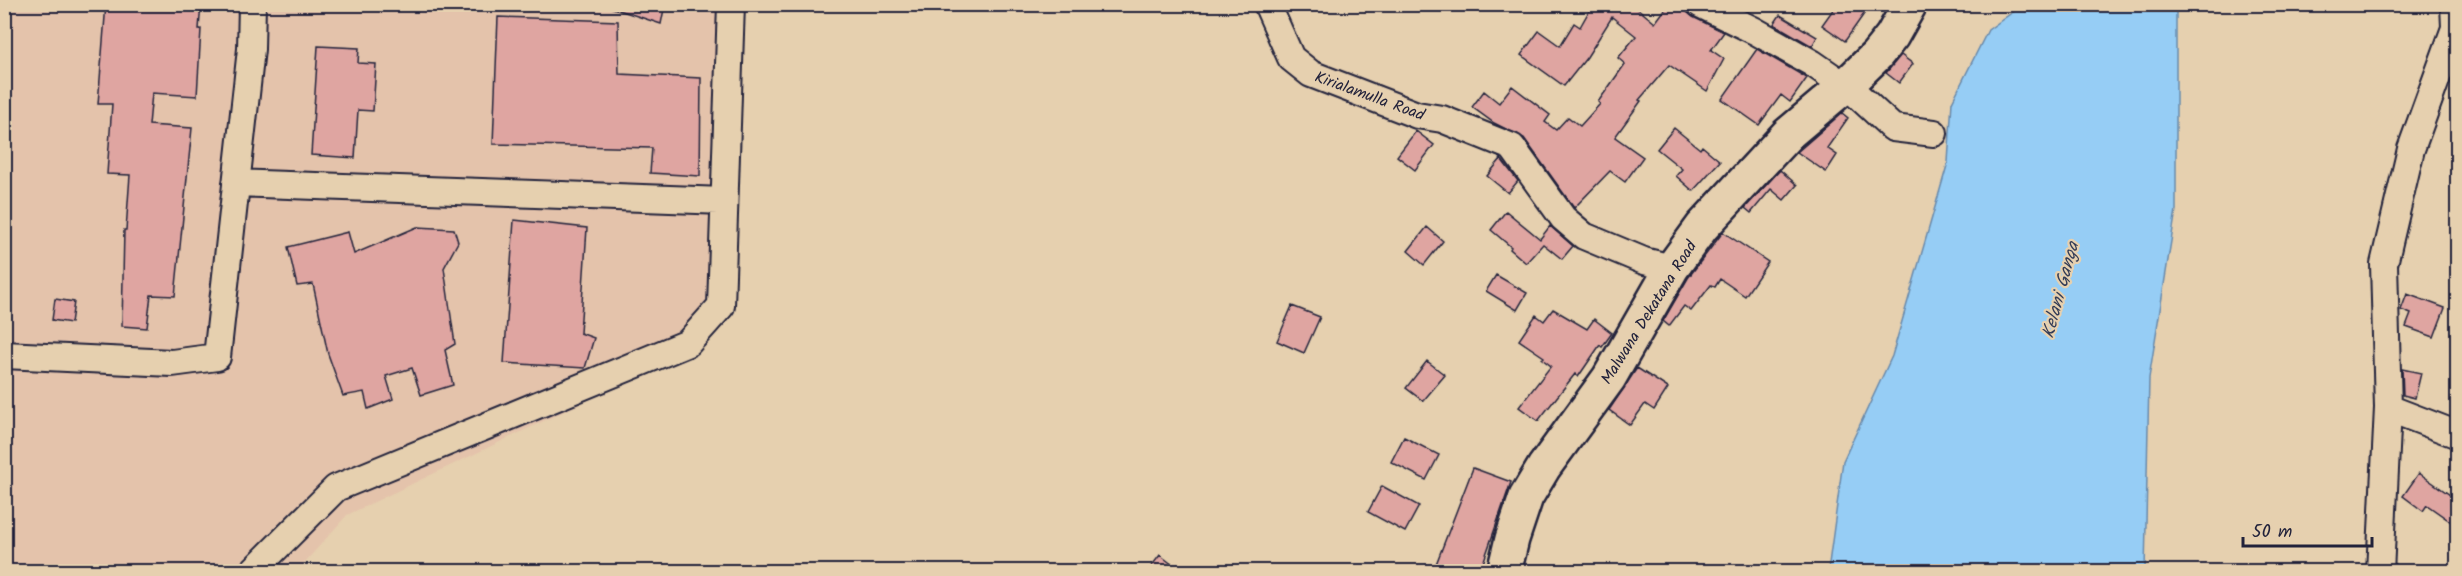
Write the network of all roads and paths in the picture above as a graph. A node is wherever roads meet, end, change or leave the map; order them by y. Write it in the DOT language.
graph roads {
  1 [pos="252,4"];
  2 [pos="731,4"];
  3 [pos="1267,4"];
  4 [pos="1700,4"];
  5 [pos="1910,4"];
  6 [pos="2454,4"];
  7 [pos="1845,86"];
  8 [pos="1934,133"];
  9 [pos="236,183"];
  10 [pos="724,201"];
  11 [pos="1672,268"];
  12 [pos="4,355"];
  13 [pos="2388,408"];
  14 [pos="2457,435"];
  15 [pos="252,572"];
  16 [pos="1504,572"];
  17 [pos="2380,572"];
  1 -- 9 [label="street"];
  2 -- 10 [label="street"];
  3 -- 11 [label="street, Kirialamulla Road"];
  4 -- 7 [label="street"];
  5 -- 7 [label="main road, Malwana Dekatana Road"];
  6 -- 13 [label="street"];
  7 -- 8 [label="street"];
  7 -- 11 [label="main road, Malwana Dekatana Road"];
  9 -- 10 [label="street"];
  9 -- 12 [label="street"];
  10 -- 15 [label="street"];
  11 -- 16 [label="main road, Malwana Dekatana Road"];
  13 -- 14 [label="street"];
  13 -- 17 [label="street"];
}
